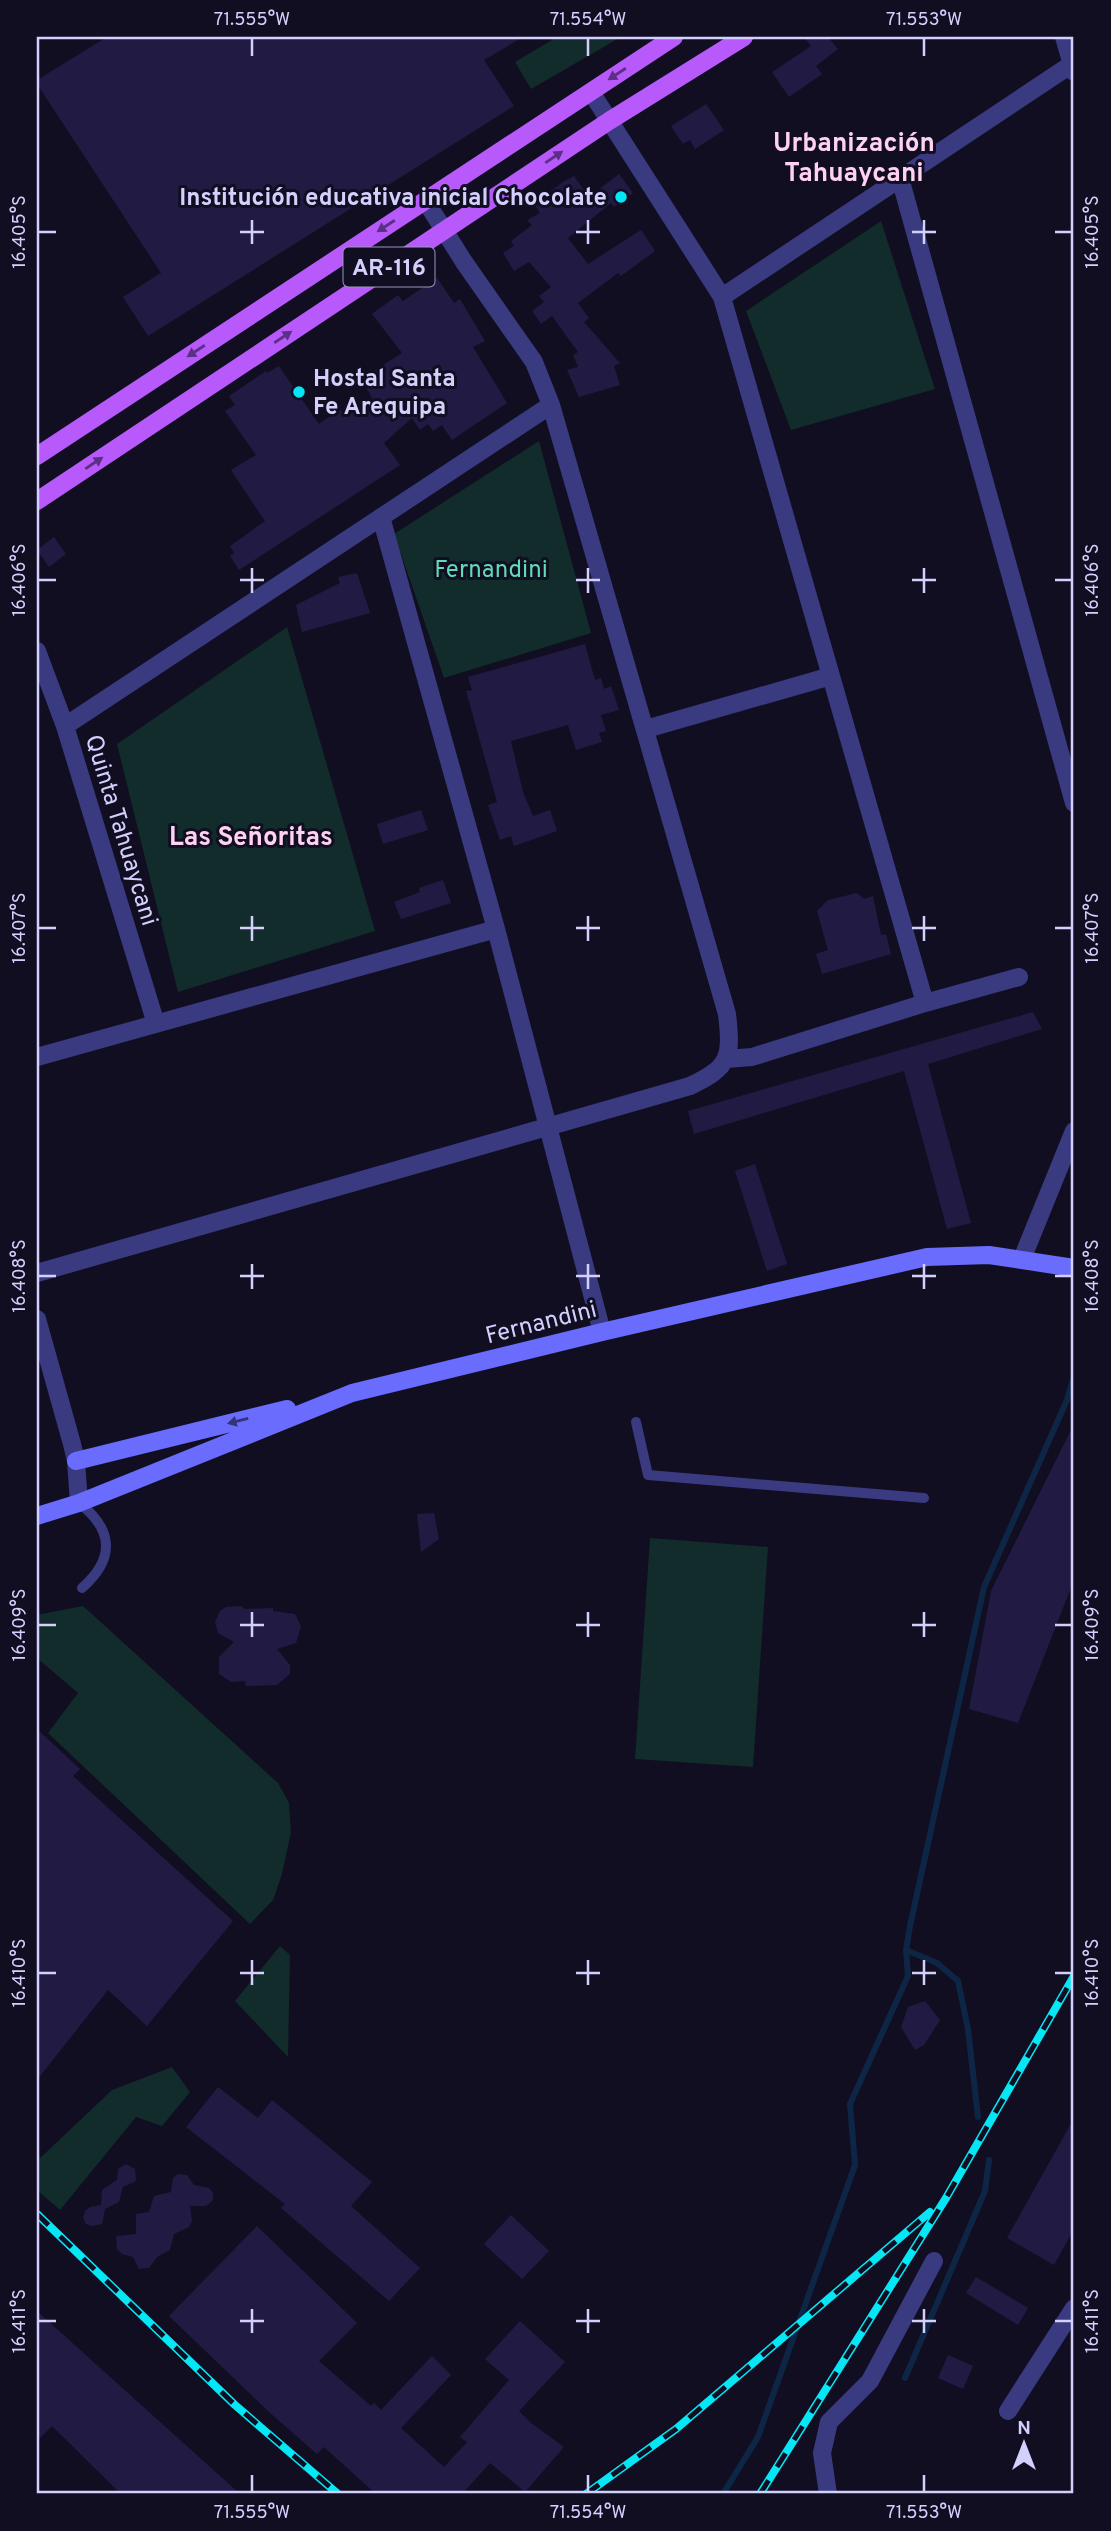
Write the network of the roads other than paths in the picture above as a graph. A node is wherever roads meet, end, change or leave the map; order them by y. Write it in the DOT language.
graph roads {
  1 [pos="674,37"];
  2 [pos="744,37"];
  3 [pos="1064,37"];
  4 [pos="1073,68"];
  5 [pos="591,92"];
  6 [pos="609,121"];
  7 [pos="900,178"];
  8 [pos="425,201"];
  9 [pos="444,230"];
  10 [pos="722,297"];
  11 [pos="551,405"];
  12 [pos="37,456"];
  13 [pos="37,501"];
  14 [pos="381,517"];
  15 [pos="37,652"];
  16 [pos="831,676"];
  17 [pos="65,726"];
  18 [pos="646,729"];
  19 [pos="1073,792"];
  20 [pos="496,929"];
  21 [pos="1019,977"];
  22 [pos="925,1003"];
  23 [pos="156,1024"];
  24 [pos="37,1057"];
  25 [pos="727,1059"];
  26 [pos="547,1126"];
  27 [pos="1074,1131"];
  28 [pos="1022,1259"];
  29 [pos="1074,1268"];
  30 [pos="37,1273"];
  31 [pos="37,1319"];
  32 [pos="602,1332"];
  33 [pos="352,1393"];
  34 [pos="636,1422"];
  35 [pos="76,1461"];
  36 [pos="924,1498"];
  37 [pos="79,1503"];
  38 [pos="37,1516"];
  39 [pos="82,1588"];
  40 [pos="934,2260"];
  41 [pos="1074,2308"];
  42 [pos="1008,2411"];
  43 [pos="828,2494"];
  1 -- 5 [label="main road, AR-116, one-way"];
  2 -- 6 [label="main road, AR-116"];
  3 -- 4 [label="street"];
  4 -- 7 [label="street"];
  5 -- 6 [label="street"];
  5 -- 8 [label="main road, AR-116"];
  9 -- 6 [label="main road, AR-116, one-way"];
  6 -- 10 [label="street"];
  7 -- 10 [label="street"];
  7 -- 19 [label="street"];
  8 -- 9 [label="street"];
  8 -- 12 [label="main road, AR-116, one-way"];
  9 -- 11 [label="street"];
  13 -- 9 [label="main road, AR-116, one-way"];
  10 -- 16 [label="street"];
  11 -- 14 [label="street"];
  11 -- 18 [label="street"];
  14 -- 17 [label="street"];
  14 -- 20 [label="street"];
  15 -- 17 [label="street, Quinta Tahuaycani"];
  16 -- 18 [label="street"];
  16 -- 22 [label="street"];
  17 -- 23 [label="street, Quinta Tahuaycani"];
  18 -- 25 [label="street"];
  20 -- 23 [label="street"];
  20 -- 26 [label="street"];
  21 -- 22 [label="street"];
  22 -- 25 [label="street"];
  23 -- 24 [label="street"];
  25 -- 26 [label="street"];
  26 -- 30 [label="street"];
  26 -- 32 [label="street"];
  27 -- 28 [label="street"];
  28 -- 29 [label="street, Fernandini"];
  28 -- 32 [label="street, Fernandini"];
  31 -- 35 [label="street"];
  32 -- 33 [label="street, Fernandini"];
  33 -- 35 [label="street, one-way"];
  33 -- 37 [label="street, Fernandini"];
  34 -- 36 [label="lane"];
  35 -- 37 [label="street"];
  37 -- 38 [label="street, Fernandini"];
  37 -- 39 [label="lane"];
  40 -- 43 [label="street"];
  41 -- 42 [label="street"];
}
